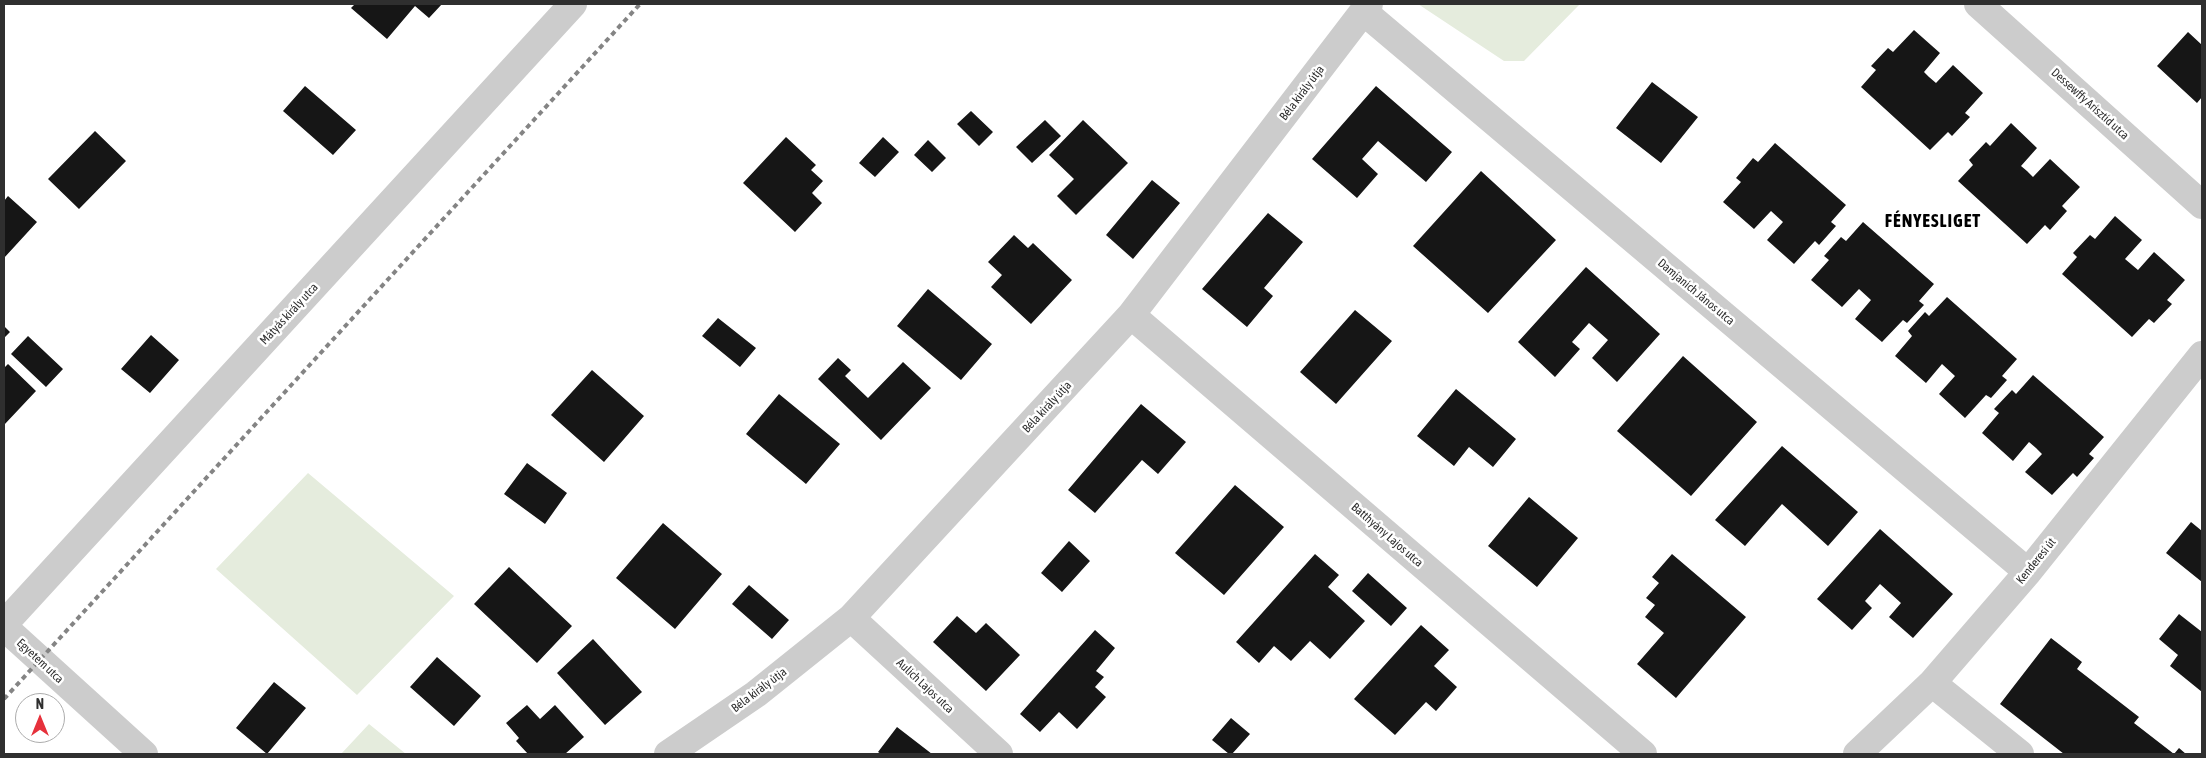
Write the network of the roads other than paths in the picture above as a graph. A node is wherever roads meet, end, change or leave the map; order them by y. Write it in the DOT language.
graph roads {
  1 [pos="573,4"];
  2 [pos="1978,4"];
  3 [pos="1366,8"];
  4 [pos="2202,205"];
  5 [pos="1131,315"];
  6 [pos="2202,355"];
  7 [pos="2028,572"];
  8 [pos="852,618"];
  9 [pos="4,626"];
  10 [pos="1932,683"];
  11 [pos="144,754"];
  12 [pos="668,754"];
  13 [pos="1000,754"];
  14 [pos="1643,754"];
  15 [pos="1857,754"];
  16 [pos="2020,754"];
  1 -- 9 [label="street, Mátyás király utca"];
  2 -- 4 [label="street, Dessewffy Arisztid utca"];
  3 -- 5 [label="street, Béla király útja"];
  3 -- 7 [label="street, Damjanich János utca"];
  5 -- 8 [label="street, Béla király útja"];
  5 -- 14 [label="street, Batthyány Lajos utca"];
  6 -- 7 [label="street, Kenderesi út"];
  7 -- 10 [label="street, Kenderesi út"];
  8 -- 12 [label="street, Béla király útja"];
  8 -- 13 [label="street, Aulich Lajos utca"];
  9 -- 11 [label="street, Egyetem utca"];
  10 -- 15 [label="street, Kenderesi út"];
  10 -- 16 [label="street"];
}
